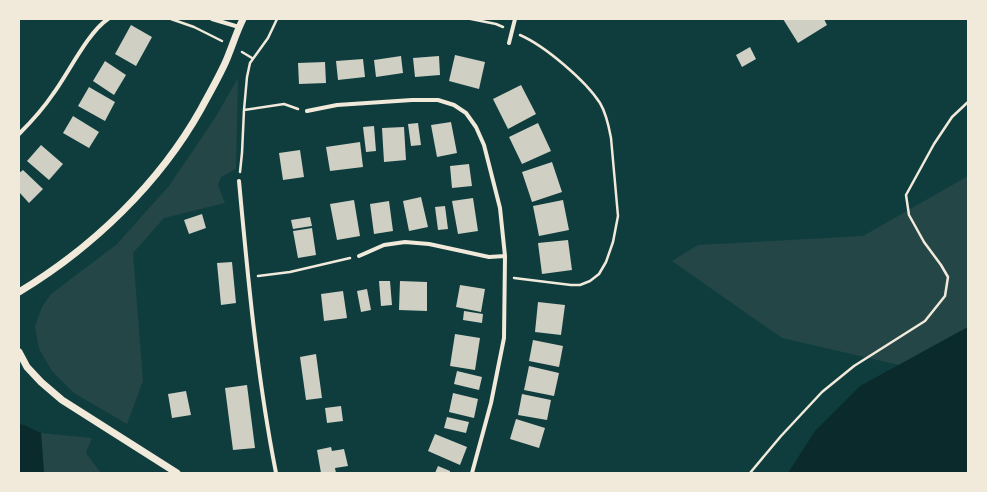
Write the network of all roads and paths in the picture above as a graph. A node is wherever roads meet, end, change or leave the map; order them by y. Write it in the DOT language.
graph roads {
  1 [pos="108,19"];
  2 [pos="171,19"];
  3 [pos="212,19"];
  4 [pos="243,19"];
  5 [pos="277,19"];
  6 [pos="471,19"];
  7 [pos="515,19"];
  8 [pos="239,27"];
  9 [pos="512,31"];
  10 [pos="509,43"];
  11 [pos="232,46"];
  12 [pos="252,58"];
  13 [pos="968,102"];
  14 [pos="244,110"];
  15 [pos="307,111"];
  16 [pos="19,134"];
  17 [pos="239,182"];
  18 [pos="359,256"];
  19 [pos="505,256"];
  20 [pos="248,277"];
  21 [pos="506,277"];
  22 [pos="19,292"];
  23 [pos="19,352"];
  24 [pos="177,473"];
  25 [pos="276,473"];
  26 [pos="472,473"];
  27 [pos="750,473"];
  1 -- 16 [label="street"];
  2 -- 11 [label="path"];
  3 -- 8 [label="street"];
  4 -- 8 [label="street"];
  5 -- 12 [label="path"];
  6 -- 9 [label="path"];
  7 -- 9 [label="street"];
  8 -- 11 [label="street"];
  9 -- 10 [label="street"];
  9 -- 21 [label="path"];
  11 -- 12 [label="path"];
  11 -- 22 [label="street"];
  12 -- 14 [label="path"];
  13 -- 27 [label="path"];
  14 -- 15 [label="path"];
  14 -- 17 [label="path"];
  15 -- 19 [label="street"];
  17 -- 20 [label="street"];
  18 -- 19 [label="street"];
  18 -- 20 [label="path"];
  19 -- 21 [label="street"];
  20 -- 25 [label="street"];
  21 -- 26 [label="street"];
  23 -- 24 [label="street"];
}
